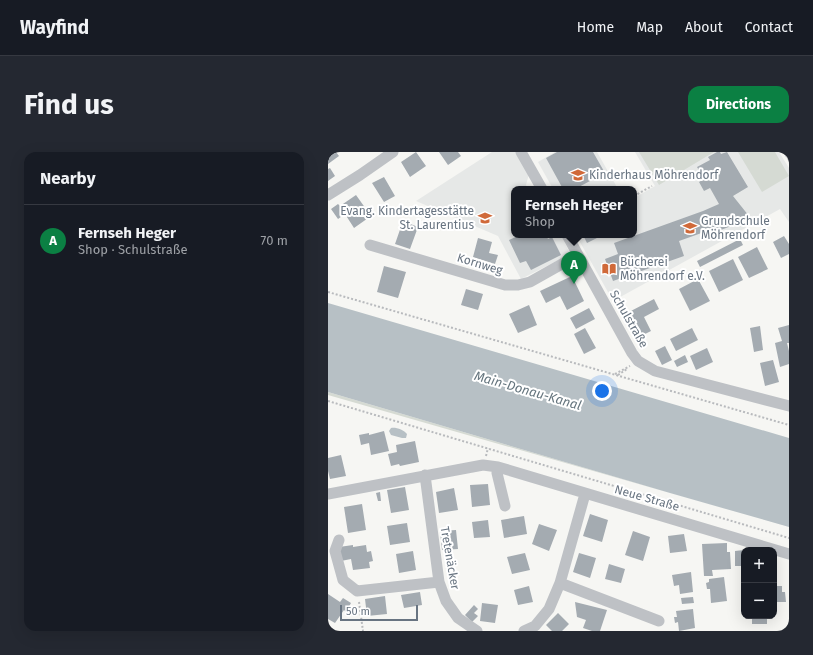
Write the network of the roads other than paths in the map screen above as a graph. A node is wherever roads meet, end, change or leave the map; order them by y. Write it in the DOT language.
graph roads {
  1 [pos="393,152"];
  2 [pos="524,153"];
  3 [pos="540,186"];
  4 [pos="328,195"];
  5 [pos="569,238"];
  6 [pos="370,245"];
  7 [pos="578,255"];
  8 [pos="789,406"];
  9 [pos="498,467"];
  10 [pos="425,476"];
  11 [pos="328,494"];
  12 [pos="585,494"];
  13 [pos="505,506"];
  14 [pos="339,540"];
  15 [pos="789,554"];
  16 [pos="439,582"];
  17 [pos="560,583"];
  18 [pos="659,621"];
  19 [pos="537,629"];
  20 [pos="477,631"];
  21 [pos="524,631"];
  1 -- 4 [label="street"];
  2 -- 3 [label="street"];
  5 -- 7 [label="street, Schulstraße"];
  6 -- 7 [label="street, Kornweg"];
  7 -- 8 [label="street, Schulstraße"];
  9 -- 10 [label="street, Neue Straße"];
  9 -- 12 [label="street, Neue Straße"];
  9 -- 13 [label="street"];
  10 -- 11 [label="street, Neue Straße"];
  10 -- 16 [label="street, Tretenäcker"];
  12 -- 15 [label="street, Neue Straße"];
  12 -- 17 [label="street"];
  14 -- 16 [label="street"];
  16 -- 20 [label="street, Tretenäcker"];
  17 -- 18 [label="street"];
  17 -- 19 [label="street"];
  19 -- 21 [label="street"];
}
